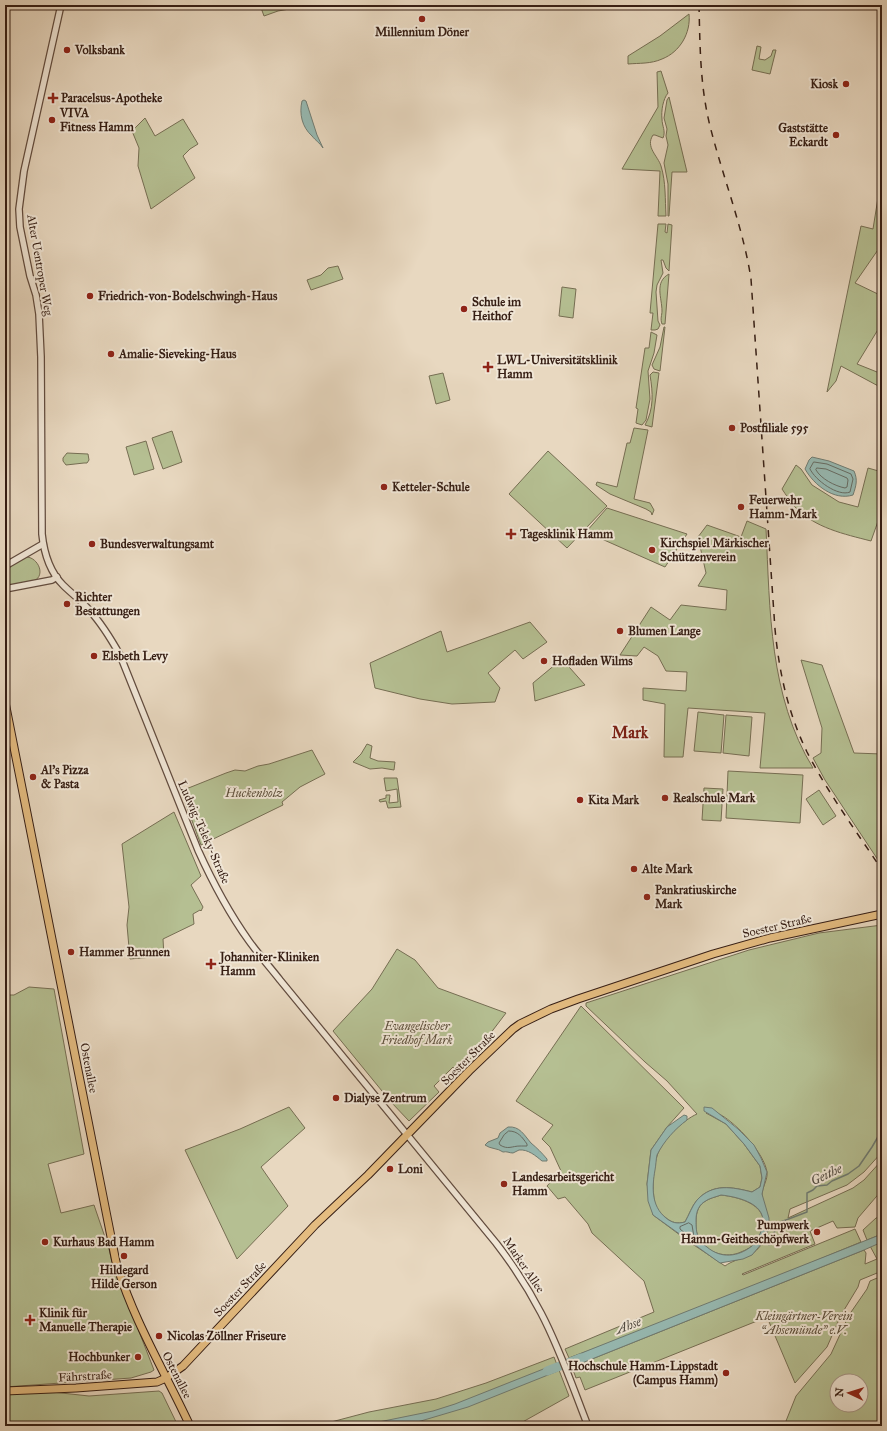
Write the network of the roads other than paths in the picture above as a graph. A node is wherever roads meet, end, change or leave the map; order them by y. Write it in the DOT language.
graph roads {
  1 [pos="61,5"];
  2 [pos="43,544"];
  3 [pos="5,566"];
  4 [pos="57,578"];
  5 [pos="5,589"];
  6 [pos="5,702"];
  7 [pos="882,914"];
  8 [pos="408,1136"];
  9 [pos="163,1379"];
  10 [pos="5,1391"];
  11 [pos="190,1426"];
  12 [pos="588,1426"];
  1 -- 2 [label="street, Alter Uentroper Weg"];
  2 -- 3 [label="street"];
  2 -- 4 [label="street, Alter Uentroper Weg"];
  4 -- 5 [label="street"];
  4 -- 8 [label="street, Ludwig-Teleky-Straße"];
  6 -- 9 [label="main road, Ostenallee"];
  7 -- 8 [label="main road, Soester Straße"];
  8 -- 9 [label="main road, Soester Straße"];
  8 -- 12 [label="street, Marker Allee"];
  9 -- 10 [label="main road, Fährstraße"];
  9 -- 11 [label="main road, Ostenallee"];
}
